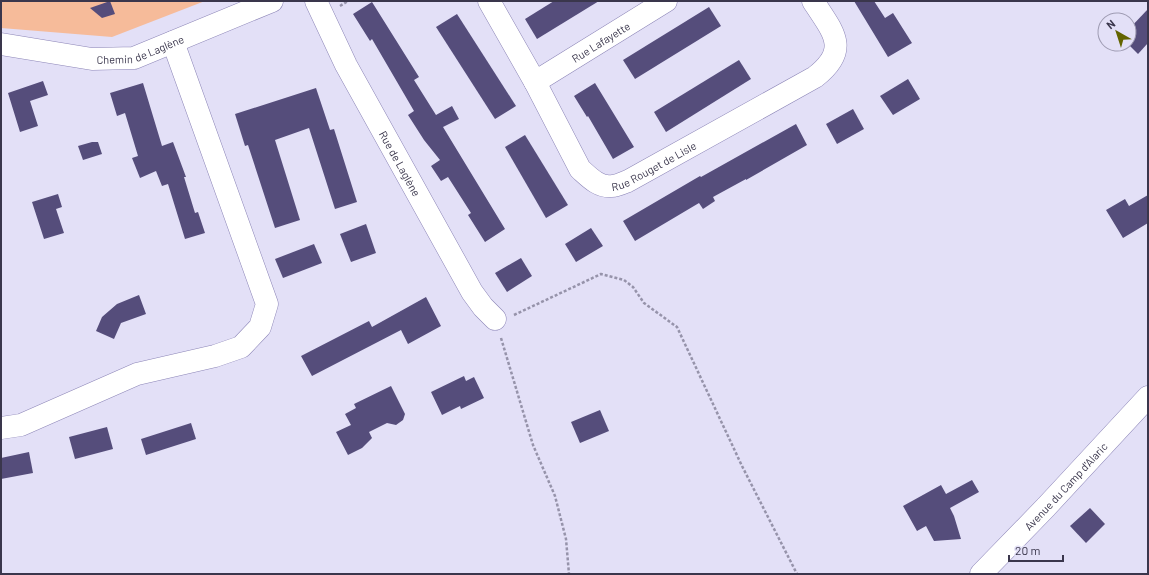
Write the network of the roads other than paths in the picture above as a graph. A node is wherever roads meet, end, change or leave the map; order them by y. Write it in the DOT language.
graph roads {
  1 [pos="272,1"];
  2 [pos="316,1"];
  3 [pos="489,1"];
  4 [pos="666,1"];
  5 [pos="813,1"];
  6 [pos="173,42"];
  7 [pos="1,44"];
  8 [pos="535,82"];
  9 [pos="495,319"];
  10 [pos="1148,397"];
  11 [pos="1,428"];
  12 [pos="981,574"];
  1 -- 6 [label="street, Chemin de Laglène"];
  2 -- 9 [label="street, Rue de Laglène"];
  3 -- 8 [label="street, Rue Rouget de Lisle"];
  4 -- 8 [label="street, Rue Lafayette"];
  5 -- 8 [label="street, Rue Rouget de Lisle"];
  6 -- 7 [label="street, Chemin de Laglène"];
  6 -- 11 [label="street"];
  10 -- 12 [label="street, Avenue du Camp d'Alaric"];
}
